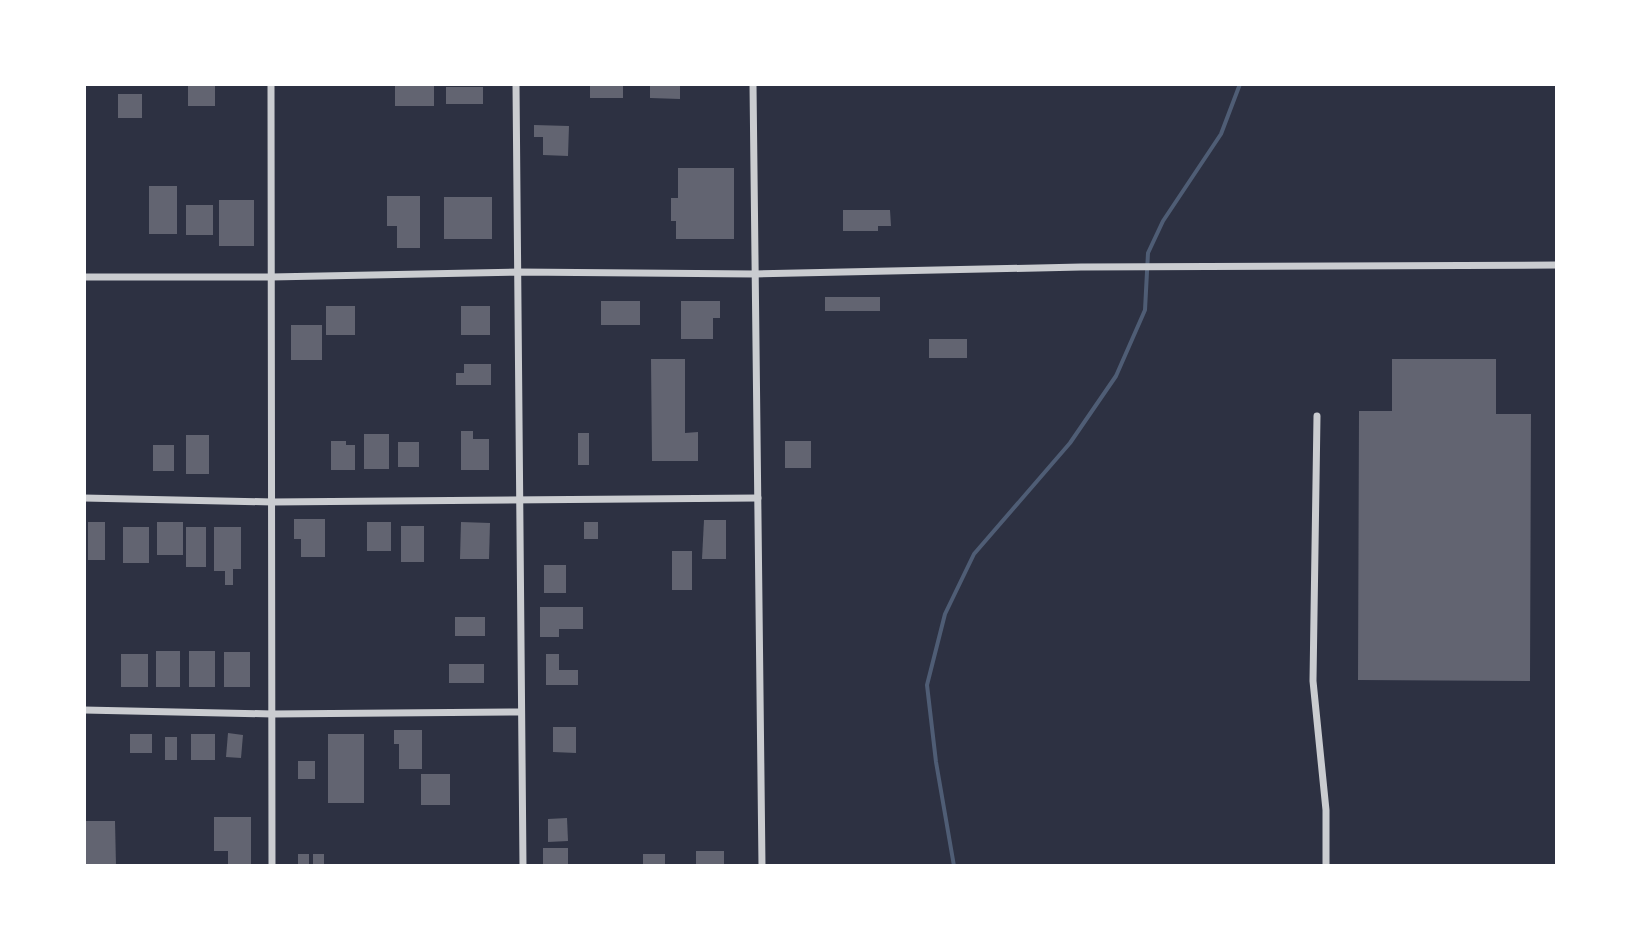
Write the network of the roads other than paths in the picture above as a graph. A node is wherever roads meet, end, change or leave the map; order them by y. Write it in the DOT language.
graph roads {
  1 [pos="271,84"];
  2 [pos="516,84"];
  3 [pos="753,84"];
  4 [pos="1557,265"];
  5 [pos="518,272"];
  6 [pos="755,274"];
  7 [pos="84,277"];
  8 [pos="271,277"];
  9 [pos="1317,416"];
  10 [pos="84,498"];
  11 [pos="758,498"];
  12 [pos="520,500"];
  13 [pos="272,502"];
  14 [pos="84,710"];
  15 [pos="521,712"];
  16 [pos="272,714"];
  17 [pos="272,866"];
  18 [pos="523,866"];
  19 [pos="762,866"];
  20 [pos="1326,866"];
  1 -- 8 [label="street"];
  2 -- 5 [label="street"];
  3 -- 6 [label="street"];
  4 -- 6 [label="street"];
  5 -- 6 [label="street"];
  5 -- 8 [label="street"];
  5 -- 12 [label="street"];
  6 -- 11 [label="street"];
  7 -- 8 [label="street"];
  8 -- 13 [label="street"];
  9 -- 20 [label="street"];
  10 -- 13 [label="street"];
  11 -- 12 [label="street"];
  11 -- 19 [label="street"];
  12 -- 13 [label="street"];
  12 -- 15 [label="street"];
  13 -- 16 [label="street"];
  14 -- 16 [label="street"];
  15 -- 16 [label="street"];
  15 -- 18 [label="street"];
  16 -- 17 [label="street"];
}
